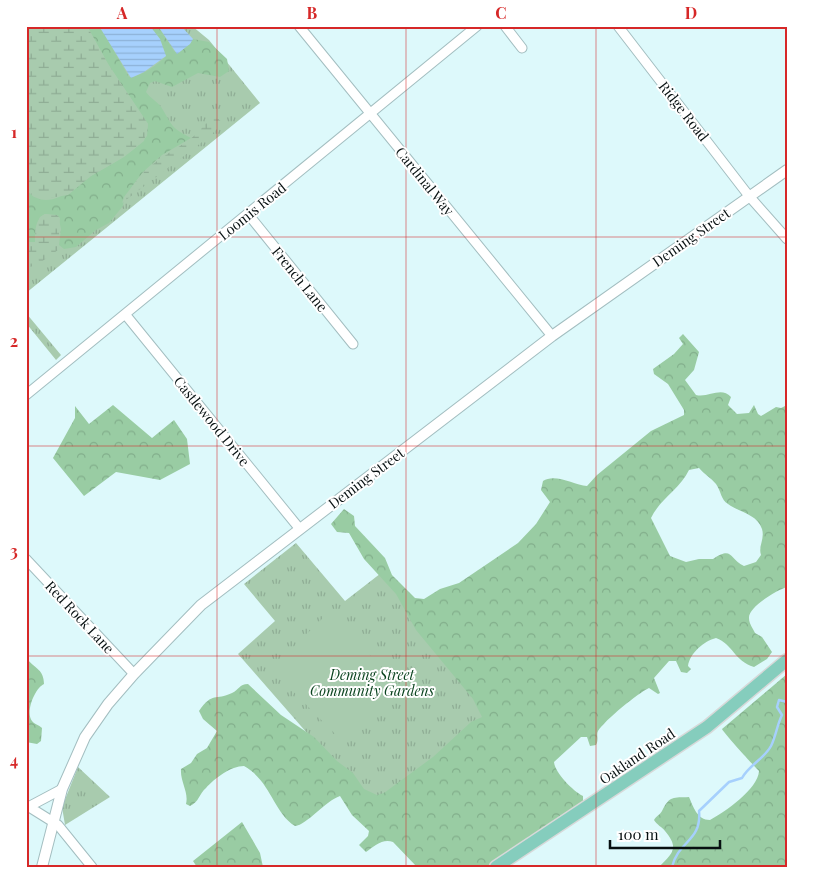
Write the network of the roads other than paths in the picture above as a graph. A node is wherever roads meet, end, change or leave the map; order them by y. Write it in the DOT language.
graph roads {
  1 [pos="299,26"];
  2 [pos="477,26"];
  3 [pos="505,26"];
  4 [pos="618,26"];
  5 [pos="522,48"];
  6 [pos="371,115"];
  7 [pos="787,170"];
  8 [pos="749,196"];
  9 [pos="248,214"];
  10 [pos="787,239"];
  11 [pos="125,314"];
  12 [pos="552,336"];
  13 [pos="352,344"];
  14 [pos="26,395"];
  15 [pos="299,528"];
  16 [pos="26,559"];
  17 [pos="787,660"];
  18 [pos="134,674"];
  19 [pos="62,789"];
  20 [pos="28,806"];
  21 [pos="52,820"];
  22 [pos="42,867"];
  23 [pos="92,867"];
  24 [pos="496,867"];
  1 -- 6 [label="street, Cardinal Way"];
  2 -- 6 [label="street, Loomis Road"];
  3 -- 5 [label="street"];
  4 -- 8 [label="street, Ridge Road"];
  6 -- 9 [label="street, Loomis Road"];
  6 -- 12 [label="street, Cardinal Way"];
  7 -- 8 [label="street, Deming Street"];
  8 -- 10 [label="street, Ridge Road"];
  8 -- 12 [label="street, Deming Street"];
  9 -- 11 [label="street, Loomis Road"];
  9 -- 13 [label="street, French Lane"];
  11 -- 14 [label="street, Loomis Road"];
  11 -- 15 [label="street, Castlewood Drive"];
  12 -- 15 [label="street, Deming Street"];
  15 -- 18 [label="street, Deming Street"];
  16 -- 18 [label="street, Red Rock Lane"];
  17 -- 24 [label="main road, Oakland Road"];
  18 -- 19 [label="street, Deming Street"];
  19 -- 20 [label="street"];
  19 -- 21 [label="street, Deming Street"];
  20 -- 21 [label="street"];
  21 -- 22 [label="street, Deming Street"];
  21 -- 23 [label="street"];
}
